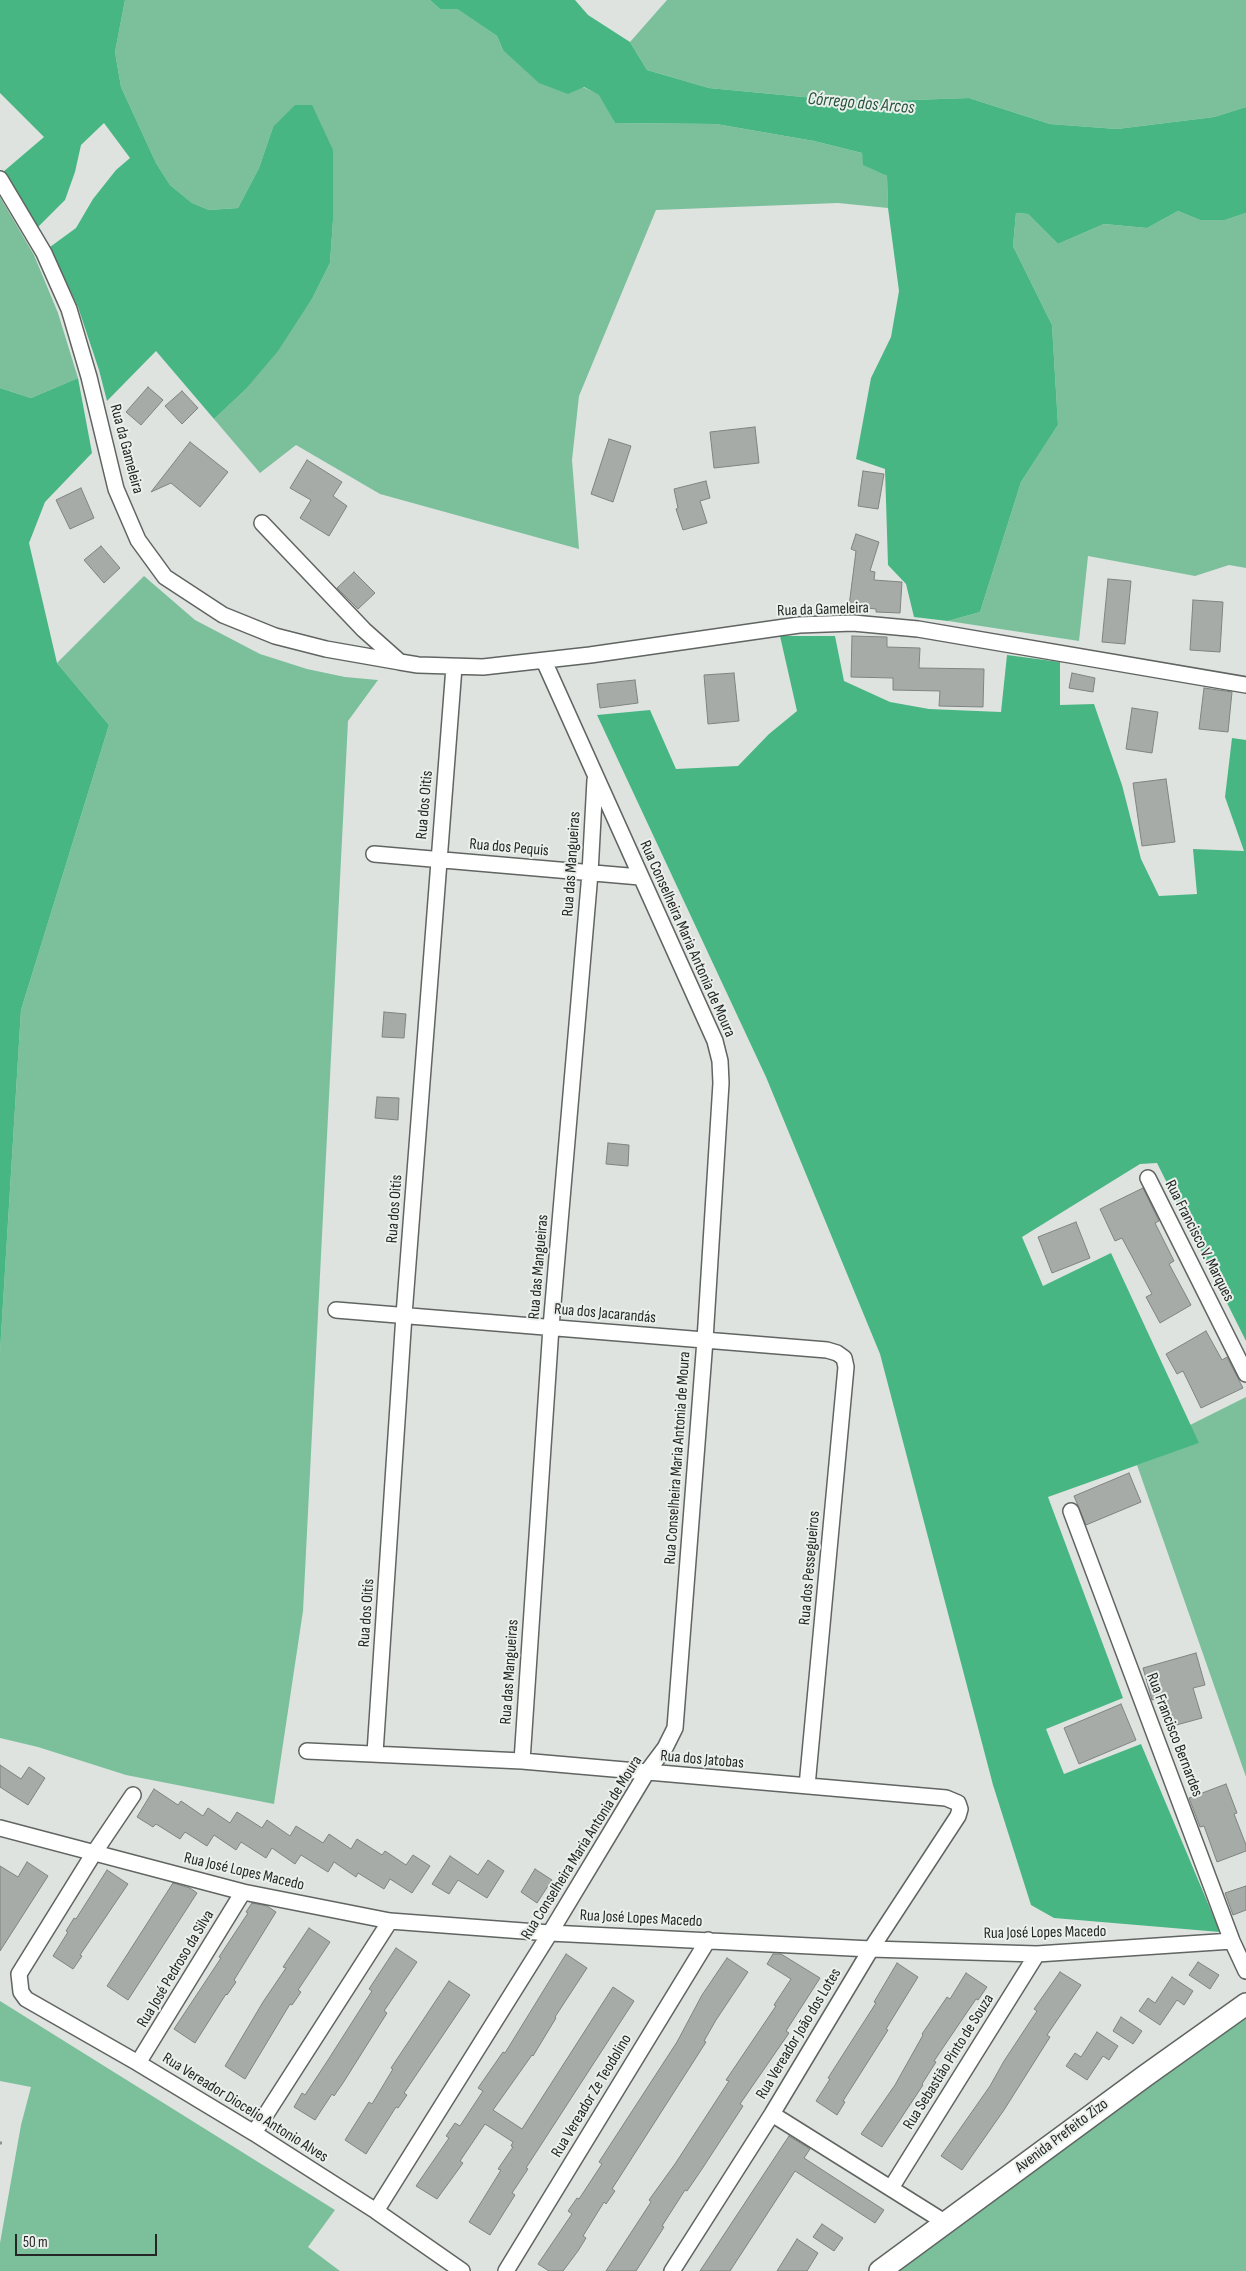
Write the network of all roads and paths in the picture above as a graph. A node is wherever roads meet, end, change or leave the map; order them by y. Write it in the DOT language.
graph roads {
  1 [pos="0,179"];
  2 [pos="262,523"];
  3 [pos="544,661"];
  4 [pos="400,662"];
  5 [pos="454,667"];
  6 [pos="1246,684"];
  7 [pos="595,777"];
  8 [pos="374,854"];
  9 [pos="438,860"];
  10 [pos="590,873"];
  11 [pos="640,877"];
  12 [pos="1148,1178"];
  13 [pos="336,1310"];
  14 [pos="404,1315"];
  15 [pos="551,1327"];
  16 [pos="705,1340"];
  17 [pos="840,1355"];
  18 [pos="1246,1374"];
  19 [pos="1071,1511"];
  20 [pos="307,1751"];
  21 [pos="375,1753"];
  22 [pos="522,1761"];
  23 [pos="647,1772"];
  24 [pos="807,1786"];
  25 [pos="133,1795"];
  26 [pos="958,1816"];
  27 [pos="0,1828"];
  28 [pos="94,1853"];
  29 [pos="243,1892"];
  30 [pos="390,1921"];
  31 [pos="550,1933"];
  32 [pos="708,1940"];
  33 [pos="1232,1941"];
  34 [pos="871,1949"];
  35 [pos="1036,1954"];
  36 [pos="1246,1971"];
  37 [pos="1246,2004"];
  38 [pos="138,2063"];
  39 [pos="772,2114"];
  40 [pos="254,2133"];
  41 [pos="891,2188"];
  42 [pos="376,2211"];
  43 [pos="946,2223"];
  44 [pos="462,2271"];
  45 [pos="506,2271"];
  46 [pos="672,2271"];
  47 [pos="880,2271"];
  1 -- 4 [label="street, Rua da Gameleira"];
  2 -- 4 [label="street"];
  3 -- 5 [label="street, Rua da Gameleira"];
  3 -- 6 [label="street, Rua da Gameleira"];
  3 -- 7 [label="street, Rua Conselheira Maria Antonia de Moura"];
  4 -- 5 [label="street, Rua da Gameleira"];
  5 -- 9 [label="street, Rua dos Oitis"];
  7 -- 10 [label="street, Rua das Mangueiras"];
  7 -- 11 [label="street, Rua Conselheira Maria Antonia de Moura"];
  8 -- 9 [label="street, Rua dos Pequis"];
  9 -- 10 [label="street, Rua dos Pequis"];
  9 -- 14 [label="street, Rua dos Oitis"];
  10 -- 11 [label="street, Rua dos Pequis"];
  10 -- 15 [label="street, Rua das Mangueiras"];
  11 -- 16 [label="street, Rua Conselheira Maria Antonia de Moura"];
  12 -- 18 [label="street, Rua Francisco V. Marques"];
  13 -- 14 [label="street, Rua dos Jacarandás"];
  14 -- 15 [label="street, Rua dos Jacarandás"];
  14 -- 21 [label="street, Rua dos Oitis"];
  15 -- 16 [label="street, Rua dos Jacarandás"];
  15 -- 22 [label="street, Rua das Mangueiras"];
  16 -- 17 [label="street, Rua dos Jacarandás"];
  16 -- 23 [label="street, Rua Conselheira Maria Antonia de Moura"];
  17 -- 24 [label="street, Rua dos Pessegueiros"];
  19 -- 33 [label="street, Rua Francisco Bernardes"];
  20 -- 21 [label="street, Rua dos Jatobas"];
  21 -- 22 [label="street, Rua dos Jatobas"];
  22 -- 23 [label="street, Rua dos Jatobas"];
  23 -- 24 [label="street, Rua dos Jatobas"];
  23 -- 31 [label="street, Rua Conselheira Maria Antonia de Moura"];
  24 -- 26 [label="street, Rua dos Jatobas"];
  25 -- 28 [label="street"];
  26 -- 34 [label="street, Rua Vereador João dos Lotes"];
  27 -- 28 [label="street, Rua José Lopes Macedo"];
  28 -- 29 [label="street, Rua José Lopes Macedo"];
  28 -- 38 [label="street, Rua Vereador Diocelio Antonio Alves"];
  29 -- 30 [label="street, Rua José Lopes Macedo"];
  29 -- 38 [label="street, Rua José Pedroso da Silva"];
  30 -- 31 [label="street, Rua José Lopes Macedo"];
  30 -- 40 [label="street"];
  31 -- 32 [label="street, Rua José Lopes Macedo"];
  31 -- 42 [label="street, Rua Conselheira Maria Antonia de Moura"];
  32 -- 34 [label="street, Rua José Lopes Macedo"];
  32 -- 45 [label="street, Rua Vereador Ze Teodolino"];
  33 -- 35 [label="street, Rua José Lopes Macedo"];
  33 -- 36 [label="street, Rua Francisco Bernardes"];
  34 -- 35 [label="street, Rua José Lopes Macedo"];
  34 -- 39 [label="street, Rua Vereador João dos Lotes"];
  35 -- 41 [label="street, Rua Sebastião Pinto de Souza"];
  37 -- 43 [label="main road, Avenida Prefeito Zizo"];
  38 -- 40 [label="street, Rua Vereador Diocelio Antonio Alves"];
  39 -- 41 [label="street"];
  39 -- 46 [label="street, Rua Vereador João dos Lotes"];
  40 -- 42 [label="street, Rua Vereador Diocelio Antonio Alves"];
  41 -- 43 [label="street"];
  42 -- 44 [label="street, Rua Vereador Diocelio Antonio Alves"];
  43 -- 47 [label="main road, Avenida Prefeito Zizo"];
}
